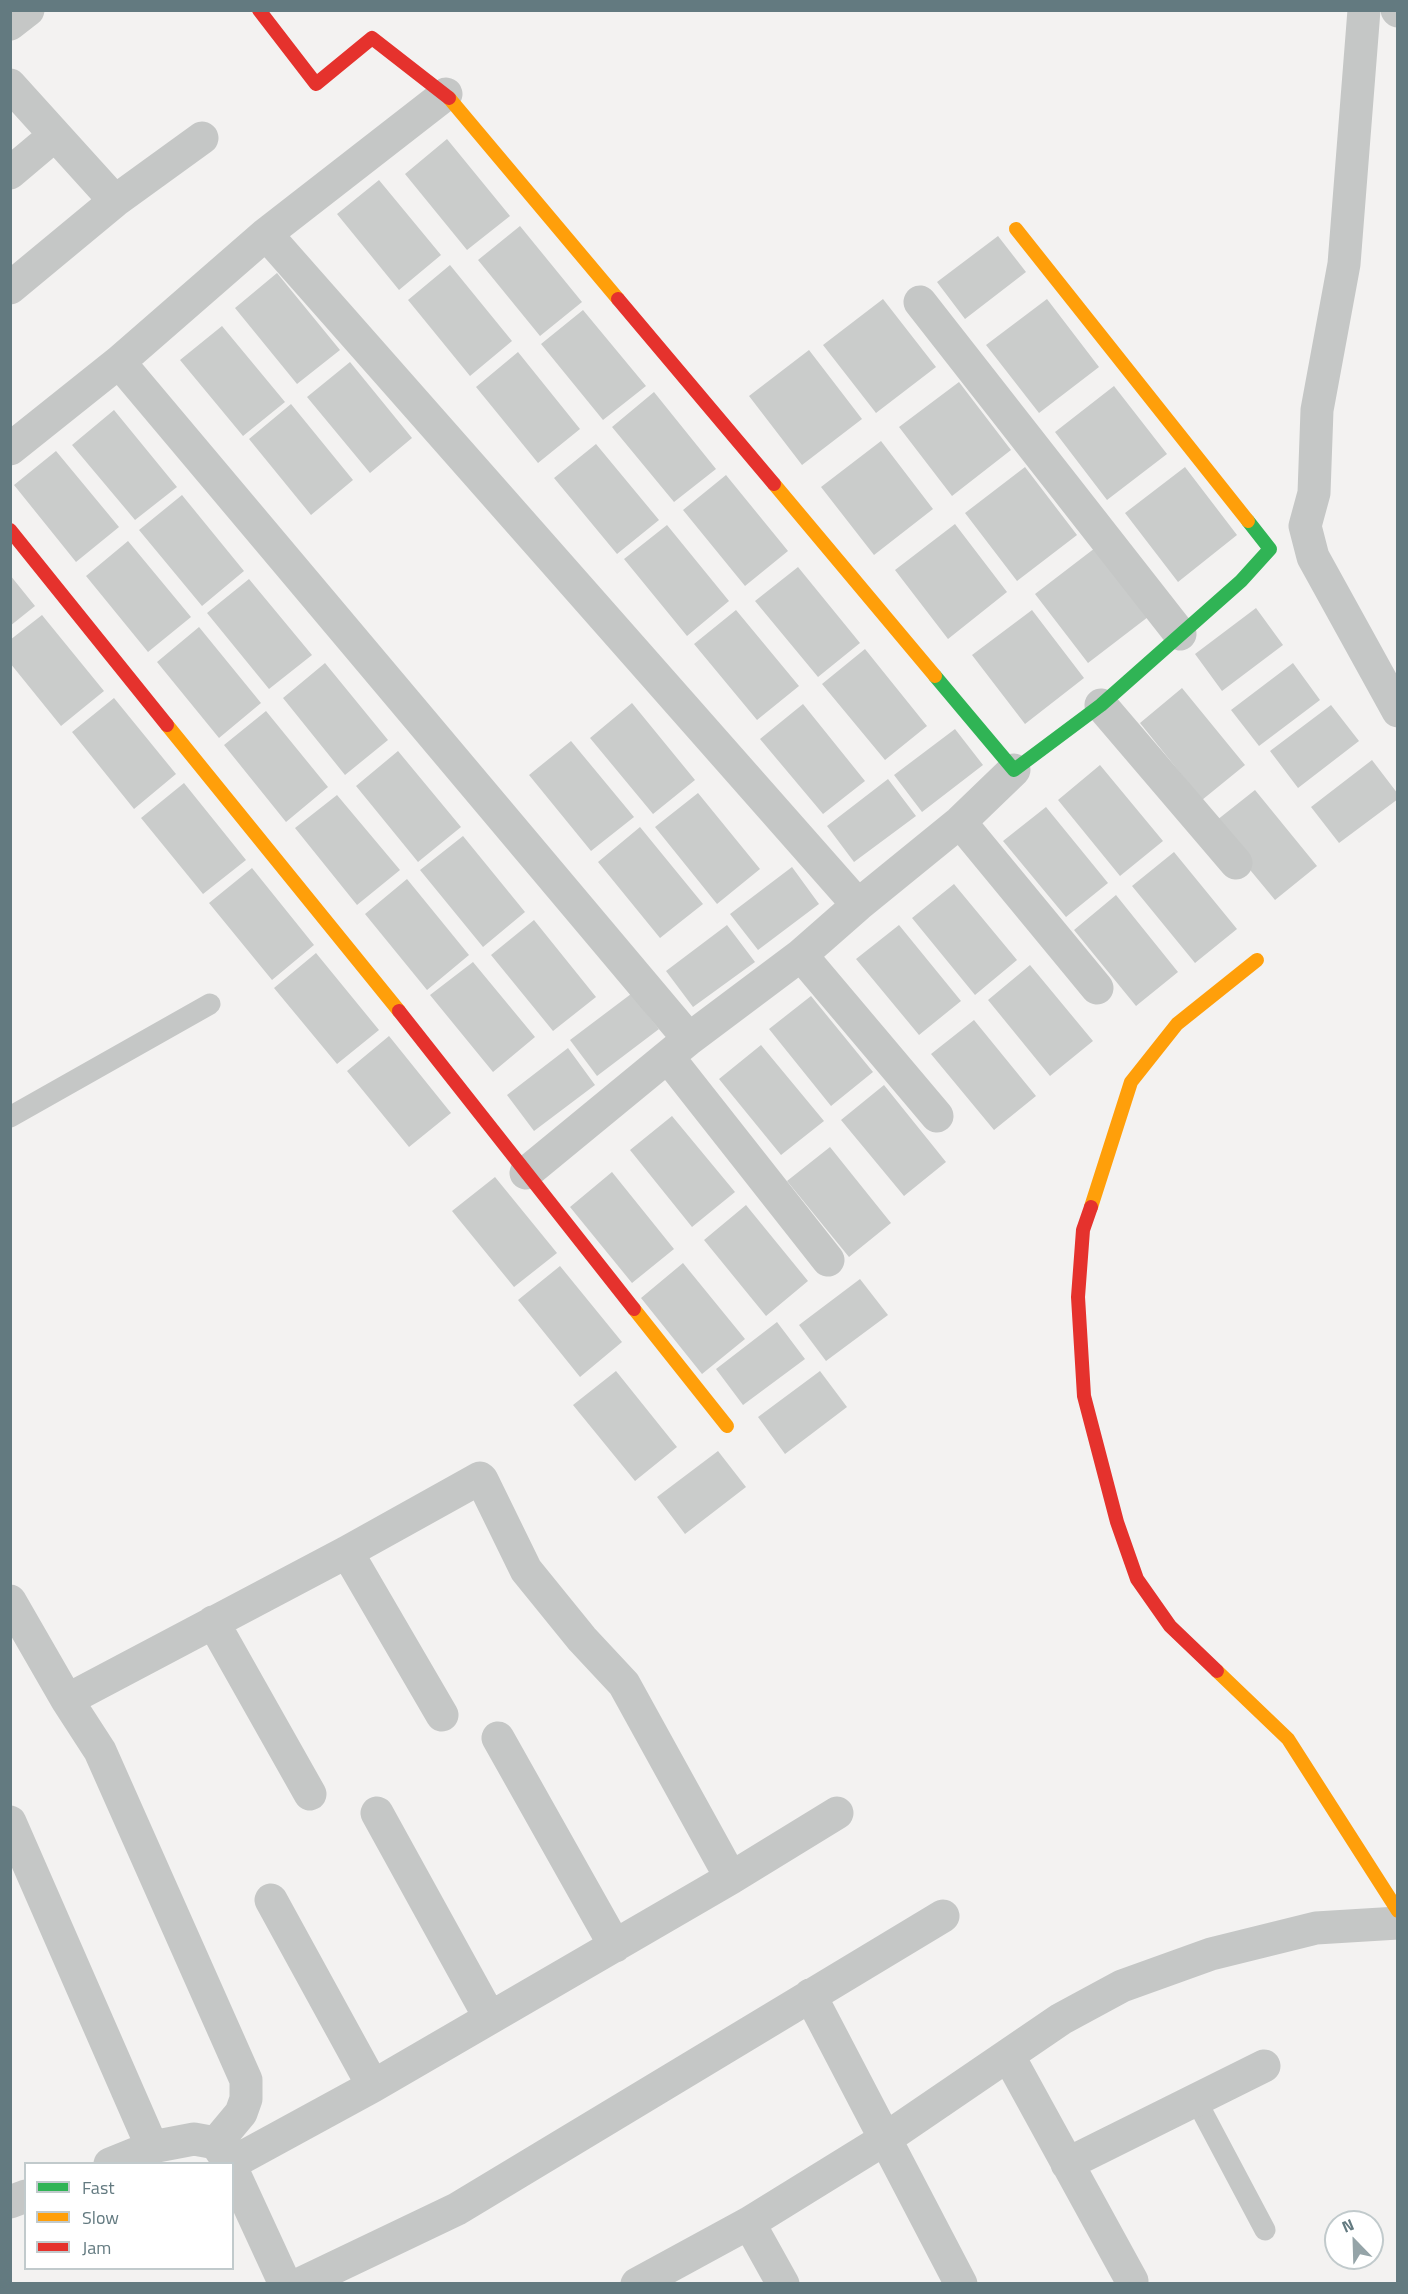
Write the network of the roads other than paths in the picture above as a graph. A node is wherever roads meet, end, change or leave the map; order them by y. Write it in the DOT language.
graph roads {
  1 [pos="28,10"];
  2 [pos="259,10"];
  3 [pos="1364,10"];
  4 [pos="10,24"];
  5 [pos="10,85"];
  6 [pos="446,94"];
  7 [pos="55,135"];
  8 [pos="202,138"];
  9 [pos="10,173"];
  10 [pos="115,201"];
  11 [pos="1016,229"];
  12 [pos="266,234"];
  13 [pos="10,288"];
  14 [pos="920,302"];
  15 [pos="119,362"];
  16 [pos="10,448"];
  17 [pos="10,530"];
  18 [pos="1180,634"];
  19 [pos="1101,705"];
  20 [pos="1398,711"];
  21 [pos="1014,770"];
  22 [pos="960,822"];
  23 [pos="1236,863"];
  24 [pos="858,905"];
  25 [pos="801,955"];
  26 [pos="1257,960"];
  27 [pos="1097,988"];
  28 [pos="210,1004"];
  29 [pos="678,1048"];
  30 [pos="937,1116"];
  31 [pos="10,1117"];
  32 [pos="526,1173"];
  33 [pos="828,1260"];
  34 [pos="728,1426"];
  35 [pos="347,1552"];
  36 [pos="10,1601"];
  37 [pos="213,1622"];
  38 [pos="67,1700"];
  39 [pos="442,1715"];
  40 [pos="498,1738"];
  41 [pos="310,1794"];
  42 [pos="377,1813"];
  43 [pos="837,1813"];
  44 [pos="10,1822"];
  45 [pos="731,1878"];
  46 [pos="271,1900"];
  47 [pos="1398,1911"];
  48 [pos="943,1916"];
  49 [pos="1398,1923"];
  50 [pos="615,1946"];
  51 [pos="810,1995"];
  52 [pos="490,2018"];
  53 [pos="1008,2055"];
  54 [pos="1264,2066"];
  55 [pos="373,2086"];
  56 [pos="1196,2100"];
  57 [pos="885,2139"];
  58 [pos="152,2147"];
  59 [pos="224,2156"];
  60 [pos="113,2162"];
  61 [pos="232,2162"];
  62 [pos="1067,2164"];
  63 [pos="234,2177"];
  64 [pos="748,2223"];
  65 [pos="1265,2230"];
  66 [pos="1132,2281"];
  67 [pos="285,2283"];
  68 [pos="300,2283"];
  69 [pos="637,2283"];
  70 [pos="783,2283"];
  71 [pos="961,2283"];
  1 -- 4 [label="street"];
  2 -- 6 [label="street"];
  3 -- 20 [label="street"];
  5 -- 7 [label="street"];
  6 -- 12 [label="street"];
  6 -- 21 [label="street"];
  7 -- 9 [label="street"];
  7 -- 10 [label="street"];
  8 -- 10 [label="street"];
  10 -- 13 [label="street"];
  11 -- 18 [label="street"];
  12 -- 15 [label="street"];
  12 -- 24 [label="street"];
  14 -- 18 [label="street"];
  15 -- 16 [label="street"];
  15 -- 29 [label="street"];
  17 -- 32 [label="street"];
  18 -- 19 [label="street"];
  19 -- 21 [label="street"];
  19 -- 23 [label="street"];
  21 -- 22 [label="street"];
  22 -- 24 [label="street"];
  22 -- 27 [label="street"];
  24 -- 25 [label="street"];
  25 -- 29 [label="street"];
  25 -- 30 [label="street"];
  26 -- 47 [label="street"];
  28 -- 31 [label="lane"];
  29 -- 32 [label="street"];
  29 -- 33 [label="street"];
  32 -- 34 [label="street"];
  35 -- 37 [label="street"];
  35 -- 39 [label="street"];
  35 -- 45 [label="street"];
  36 -- 38 [label="street"];
  37 -- 38 [label="street"];
  37 -- 41 [label="street"];
  38 -- 59 [label="street"];
  40 -- 50 [label="street"];
  42 -- 52 [label="street"];
  43 -- 45 [label="street"];
  44 -- 58 [label="street"];
  45 -- 50 [label="street"];
  46 -- 55 [label="street"];
  48 -- 51 [label="street"];
  49 -- 53 [label="street"];
  50 -- 52 [label="street"];
  51 -- 57 [label="street"];
  51 -- 68 [label="street"];
  52 -- 55 [label="street"];
  53 -- 57 [label="street"];
  53 -- 62 [label="street"];
  54 -- 56 [label="street"];
  55 -- 61 [label="street"];
  56 -- 62 [label="street"];
  56 -- 65 [label="lane"];
  57 -- 64 [label="street"];
  57 -- 71 [label="street"];
  58 -- 59 [label="street"];
  58 -- 60 [label="street"];
  62 -- 66 [label="street"];
  63 -- 67 [label="street"];
  64 -- 69 [label="street"];
  64 -- 70 [label="street"];
}
